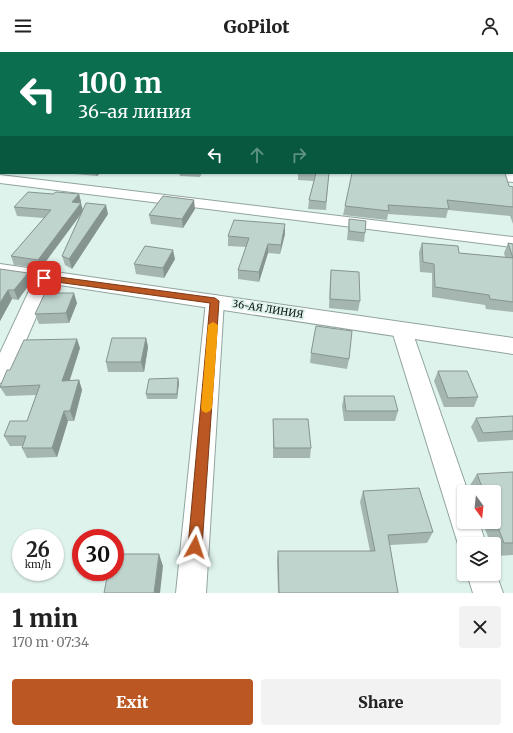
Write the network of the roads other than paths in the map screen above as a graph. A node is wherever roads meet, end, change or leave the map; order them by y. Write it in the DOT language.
graph roads {
  1 [pos="477,174"];
  2 [pos="513,178"];
  3 [pos="0,179"];
  4 [pos="513,242"];
  5 [pos="0,270"];
  6 [pos="44,278"];
  7 [pos="215,301"];
  8 [pos="402,330"];
  9 [pos="513,346"];
  10 [pos="0,375"];
  11 [pos="457,499"];
  12 [pos="484,581"];
  13 [pos="191,593"];
  14 [pos="488,593"];
  1 -- 2 [label="street"];
  3 -- 4 [label="street"];
  5 -- 6 [label="street, 36-АЯ ЛИНИЯ"];
  6 -- 7 [label="street, 36-АЯ ЛИНИЯ"];
  6 -- 10 [label="street"];
  7 -- 8 [label="street, 36-АЯ ЛИНИЯ"];
  7 -- 13 [label="street"];
  8 -- 9 [label="street, 36-АЯ ЛИНИЯ"];
  8 -- 11 [label="street"];
  12 -- 14 [label="street"];
}
